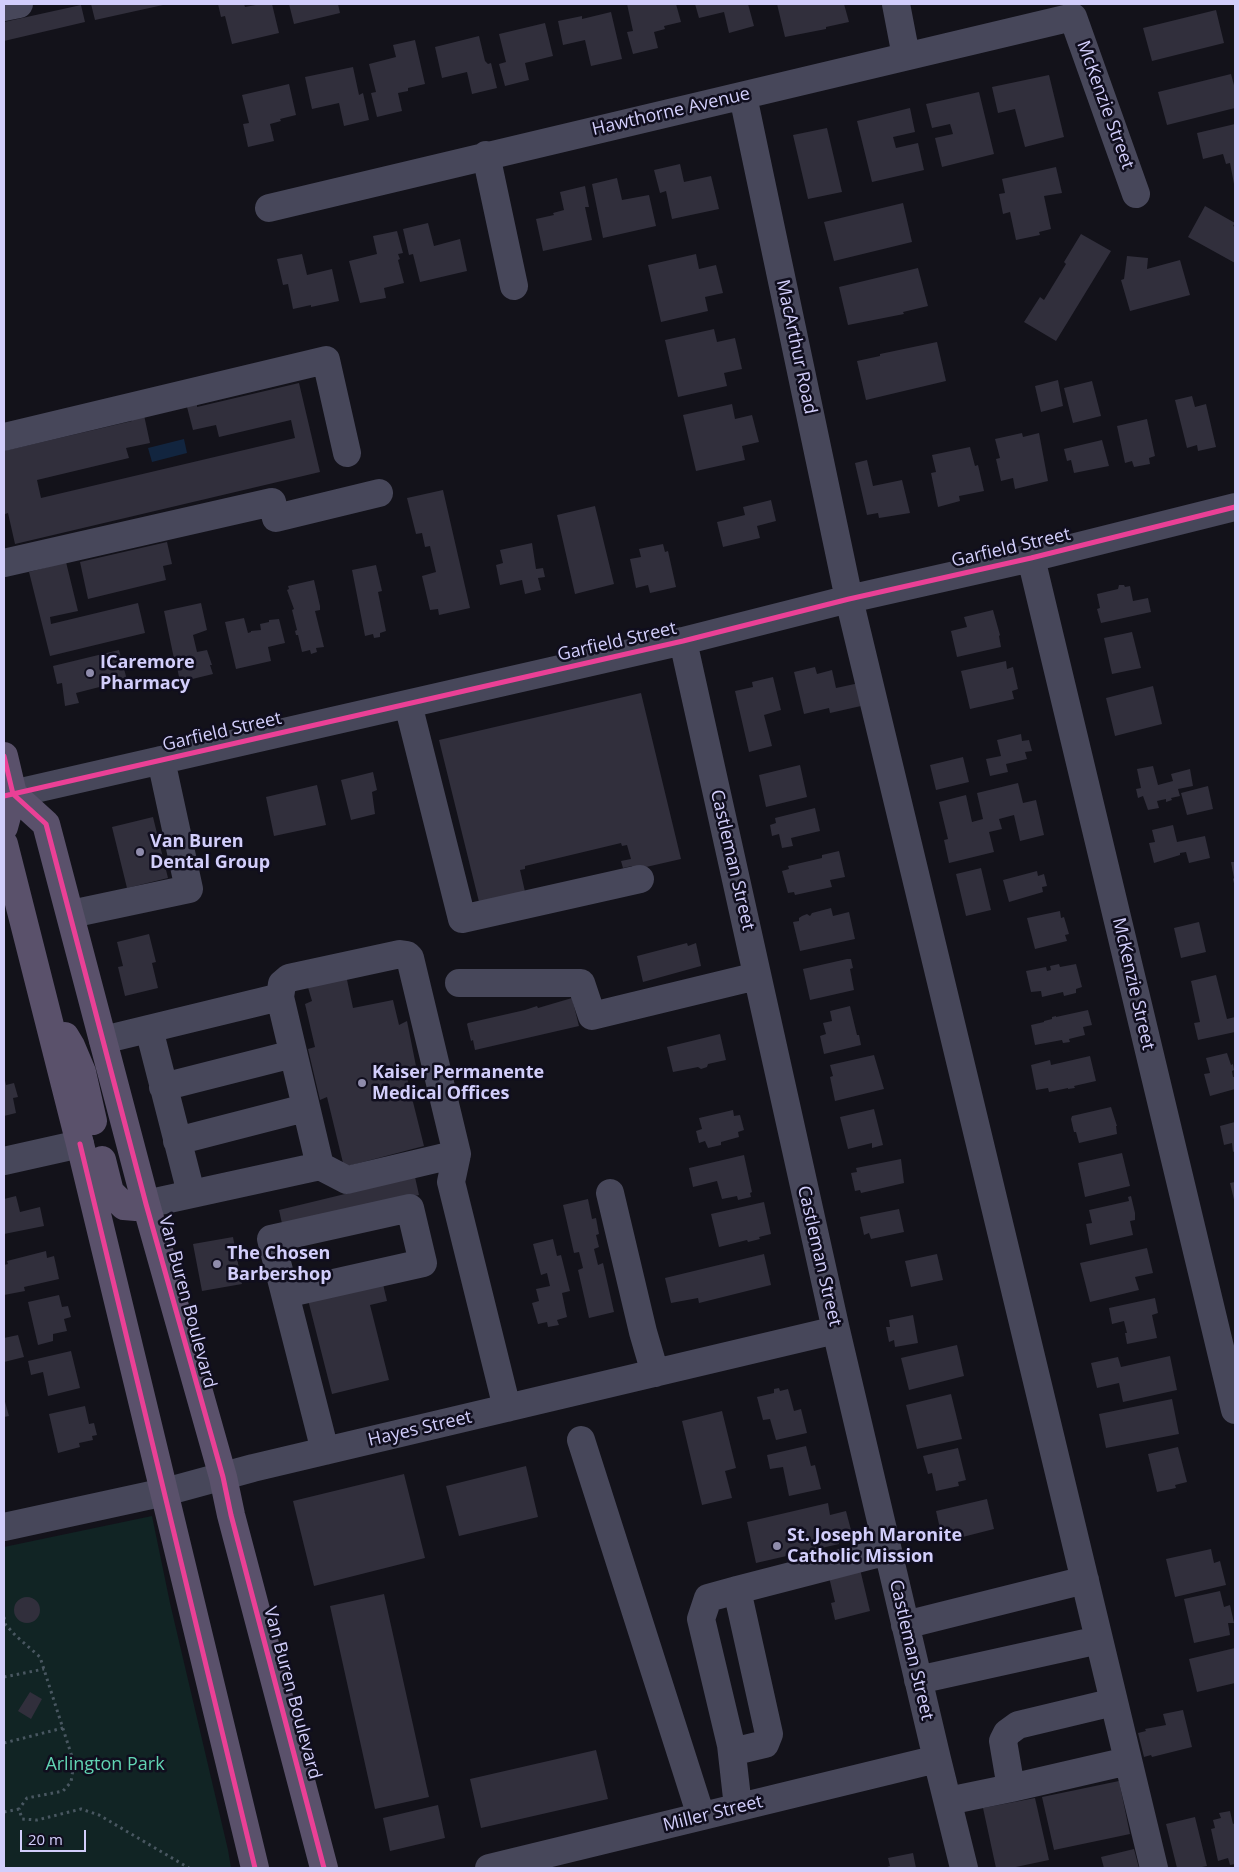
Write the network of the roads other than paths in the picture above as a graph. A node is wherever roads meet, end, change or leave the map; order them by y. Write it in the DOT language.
graph roads {
  1 [pos="19,4"];
  2 [pos="896,4"];
  3 [pos="4,7"];
  4 [pos="1073,17"];
  5 [pos="906,56"];
  6 [pos="742,96"];
  7 [pos="486,155"];
  8 [pos="1136,194"];
  9 [pos="269,208"];
  10 [pos="514,286"];
  11 [pos="4,437"];
  12 [pos="347,453"];
  13 [pos="379,493"];
  14 [pos="1235,507"];
  15 [pos="1031,558"];
  16 [pos="4,563"];
  17 [pos="849,599"];
  18 [pos="683,641"];
  19 [pos="408,704"];
  20 [pos="4,756"];
  21 [pos="161,760"];
  22 [pos="8,795"];
  23 [pos="4,827"];
  24 [pos="4,844"];
  25 [pos="640,879"];
  26 [pos="71,914"];
  27 [pos="758,976"];
  28 [pos="459,983"];
  29 [pos="280,997"];
  30 [pos="45,1006"];
  31 [pos="149,1029"];
  32 [pos="103,1040"];
  33 [pos="293,1054"];
  34 [pos="164,1087"];
  35 [pos="305,1108"];
  36 [pos="177,1141"];
  37 [pos="80,1144"];
  38 [pos="457,1154"];
  39 [pos="4,1162"];
  40 [pos="320,1166"];
  41 [pos="191,1193"];
  42 [pos="610,1193"];
  43 [pos="146,1204"];
  44 [pos="285,1294"];
  45 [pos="836,1330"];
  46 [pos="655,1373"];
  47 [pos="507,1408"];
  48 [pos="1235,1410"];
  49 [pos="581,1440"];
  50 [pos="325,1451"];
  51 [pos="223,1476"];
  52 [pos="165,1492"];
  53 [pos="4,1527"];
  54 [pos="888,1551"];
  55 [pos="1085,1580"];
  56 [pos="737,1590"];
  57 [pos="905,1625"];
  58 [pos="1099,1640"];
  59 [pos="918,1680"];
  60 [pos="1114,1702"];
  61 [pos="731,1745"];
  62 [pos="936,1759"];
  63 [pos="1128,1761"];
  64 [pos="1012,1788"];
  65 [pos="948,1801"];
  66 [pos="738,1808"];
  67 [pos="701,1816"];
  68 [pos="254,1868"];
  69 [pos="324,1868"];
  70 [pos="489,1868"];
  71 [pos="964,1868"];
  72 [pos="1154,1868"];
  1 -- 3 [label="street"];
  2 -- 5 [label="street"];
  4 -- 5 [label="street, Hawthorne Avenue"];
  4 -- 8 [label="street, McKenzie Street"];
  5 -- 6 [label="street, Hawthorne Avenue"];
  6 -- 7 [label="street, Hawthorne Avenue"];
  6 -- 17 [label="street, MacArthur Road"];
  7 -- 9 [label="street, Hawthorne Avenue"];
  7 -- 10 [label="street"];
  11 -- 12 [label="street"];
  13 -- 16 [label="street"];
  14 -- 15 [label="street, Garfield Street"];
  15 -- 17 [label="street, Garfield Street"];
  15 -- 48 [label="street, McKenzie Street"];
  17 -- 18 [label="street, Garfield Street"];
  17 -- 55 [label="street, MacArthur Road"];
  18 -- 19 [label="street, Garfield Street"];
  18 -- 27 [label="street, Castleman Street"];
  19 -- 21 [label="street, Garfield Street"];
  19 -- 25 [label="street"];
  20 -- 22 [label="main road"];
  21 -- 22 [label="street, Garfield Street"];
  21 -- 26 [label="street"];
  22 -- 23 [label="main road"];
  22 -- 26 [label="main road, Van Buren Boulevard"];
  24 -- 30 [label="main road"];
  26 -- 32 [label="main road, Van Buren Boulevard"];
  27 -- 28 [label="street"];
  27 -- 45 [label="street, Castleman Street"];
  29 -- 31 [label="street"];
  29 -- 33 [label="street"];
  29 -- 38 [label="street"];
  30 -- 37 [label="main road"];
  30 -- 43 [label="main road"];
  31 -- 32 [label="street"];
  31 -- 34 [label="street"];
  32 -- 43 [label="main road, Van Buren Boulevard"];
  33 -- 34 [label="street"];
  33 -- 35 [label="street"];
  34 -- 36 [label="street"];
  35 -- 36 [label="street"];
  35 -- 40 [label="street"];
  36 -- 41 [label="street"];
  37 -- 39 [label="street"];
  37 -- 52 [label="main road"];
  38 -- 40 [label="street"];
  38 -- 47 [label="street"];
  40 -- 41 [label="street"];
  41 -- 43 [label="street"];
  42 -- 46 [label="street"];
  43 -- 51 [label="main road, Van Buren Boulevard"];
  44 -- 44 [label="street"];
  44 -- 50 [label="street"];
  45 -- 46 [label="street, Hayes Street"];
  45 -- 54 [label="street, Castleman Street"];
  46 -- 47 [label="street, Hayes Street"];
  47 -- 50 [label="street, Hayes Street"];
  49 -- 67 [label="street"];
  50 -- 51 [label="street, Hayes Street"];
  51 -- 52 [label="street, Hayes Street"];
  51 -- 69 [label="main road, Van Buren Boulevard"];
  52 -- 53 [label="street, Hayes Street"];
  52 -- 68 [label="main road"];
  54 -- 56 [label="street"];
  54 -- 57 [label="street, Castleman Street"];
  55 -- 57 [label="street"];
  55 -- 58 [label="street, MacArthur Road"];
  56 -- 61 [label="street"];
  56 -- 61 [label="street"];
  57 -- 59 [label="street, Castleman Street"];
  58 -- 59 [label="street"];
  58 -- 60 [label="street, MacArthur Road"];
  59 -- 62 [label="street, Castleman Street"];
  60 -- 63 [label="street, MacArthur Road"];
  60 -- 64 [label="street"];
  61 -- 66 [label="street"];
  62 -- 65 [label="street, Castleman Street"];
  62 -- 66 [label="street, Miller Street"];
  63 -- 64 [label="street"];
  63 -- 72 [label="street, MacArthur Road"];
  64 -- 65 [label="street"];
  65 -- 71 [label="street, Castleman Street"];
  66 -- 67 [label="street, Miller Street"];
  67 -- 70 [label="street, Miller Street"];
}
